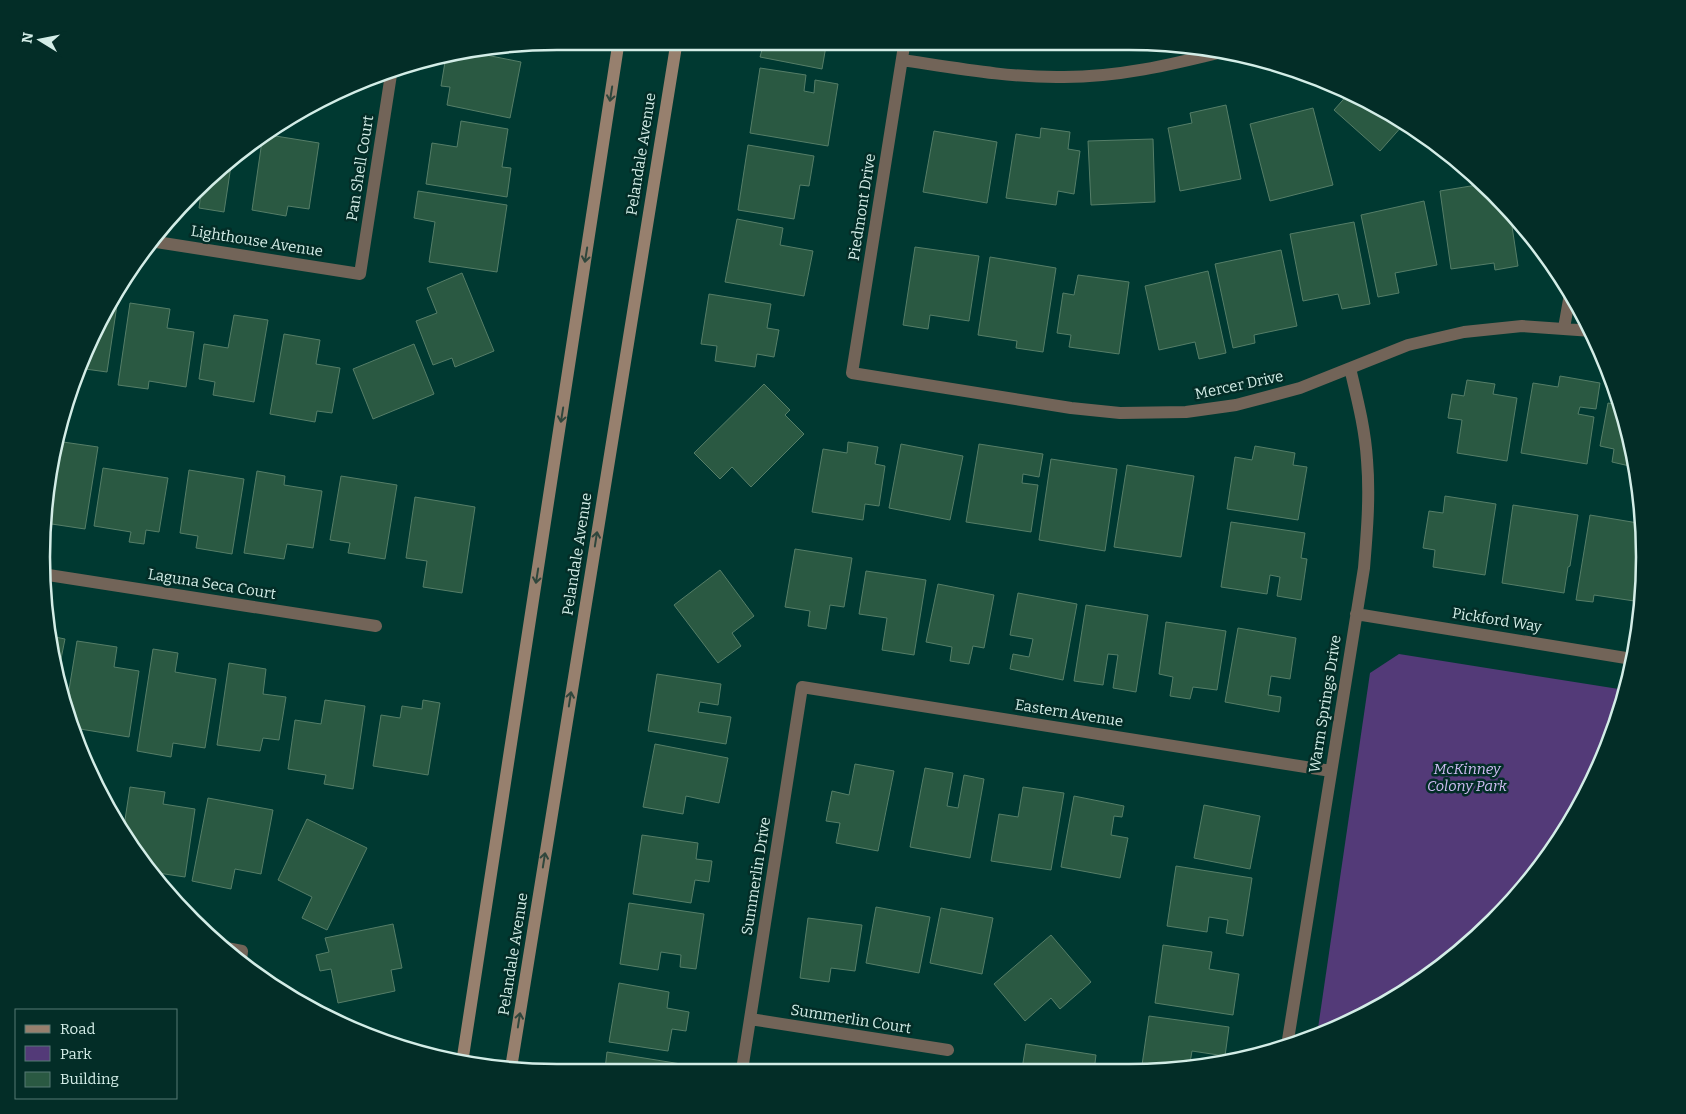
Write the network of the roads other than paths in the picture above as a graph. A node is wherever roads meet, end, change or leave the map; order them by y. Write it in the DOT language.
graph roads {
  1 [pos="617,50"];
  2 [pos="675,50"];
  3 [pos="903,50"];
  4 [pos="1207,56"];
  5 [pos="902,60"];
  6 [pos="390,78"];
  7 [pos="160,243"];
  8 [pos="360,274"];
  9 [pos="1568,304"];
  10 [pos="1564,328"];
  11 [pos="1582,330"];
  12 [pos="1350,368"];
  13 [pos="852,373"];
  14 [pos="51,575"];
  15 [pos="1356,614"];
  16 [pos="376,626"];
  17 [pos="1626,658"];
  18 [pos="802,687"];
  19 [pos="1331,771"];
  20 [pos="750,1019"];
  21 [pos="1288,1038"];
  22 [pos="948,1050"];
  23 [pos="463,1055"];
  24 [pos="512,1062"];
  25 [pos="743,1064"];
  1 -- 23 [label="main road, one-way"];
  24 -- 2 [label="main road, Pelandale Avenue, one-way"];
  3 -- 5 [label="street, Piedmont Drive"];
  4 -- 5 [label="street"];
  5 -- 13 [label="street, Piedmont Drive"];
  6 -- 8 [label="street, Pan Shell Court"];
  7 -- 8 [label="street, Lighthouse Avenue"];
  9 -- 10 [label="street"];
  10 -- 11 [label="street, Mercer Drive"];
  10 -- 12 [label="street, Mercer Drive"];
  12 -- 13 [label="street, Mercer Drive"];
  12 -- 15 [label="street, Warm Springs Drive"];
  14 -- 16 [label="street, Laguna Seca Court"];
  15 -- 17 [label="street, Pickford Way"];
  15 -- 19 [label="street, Warm Springs Drive"];
  18 -- 19 [label="street, Eastern Avenue"];
  18 -- 20 [label="street, Summerlin Drive"];
  19 -- 21 [label="street, Warm Springs Drive"];
  20 -- 22 [label="street, Summerlin Court"];
  20 -- 25 [label="street, Summerlin Drive"];
}
